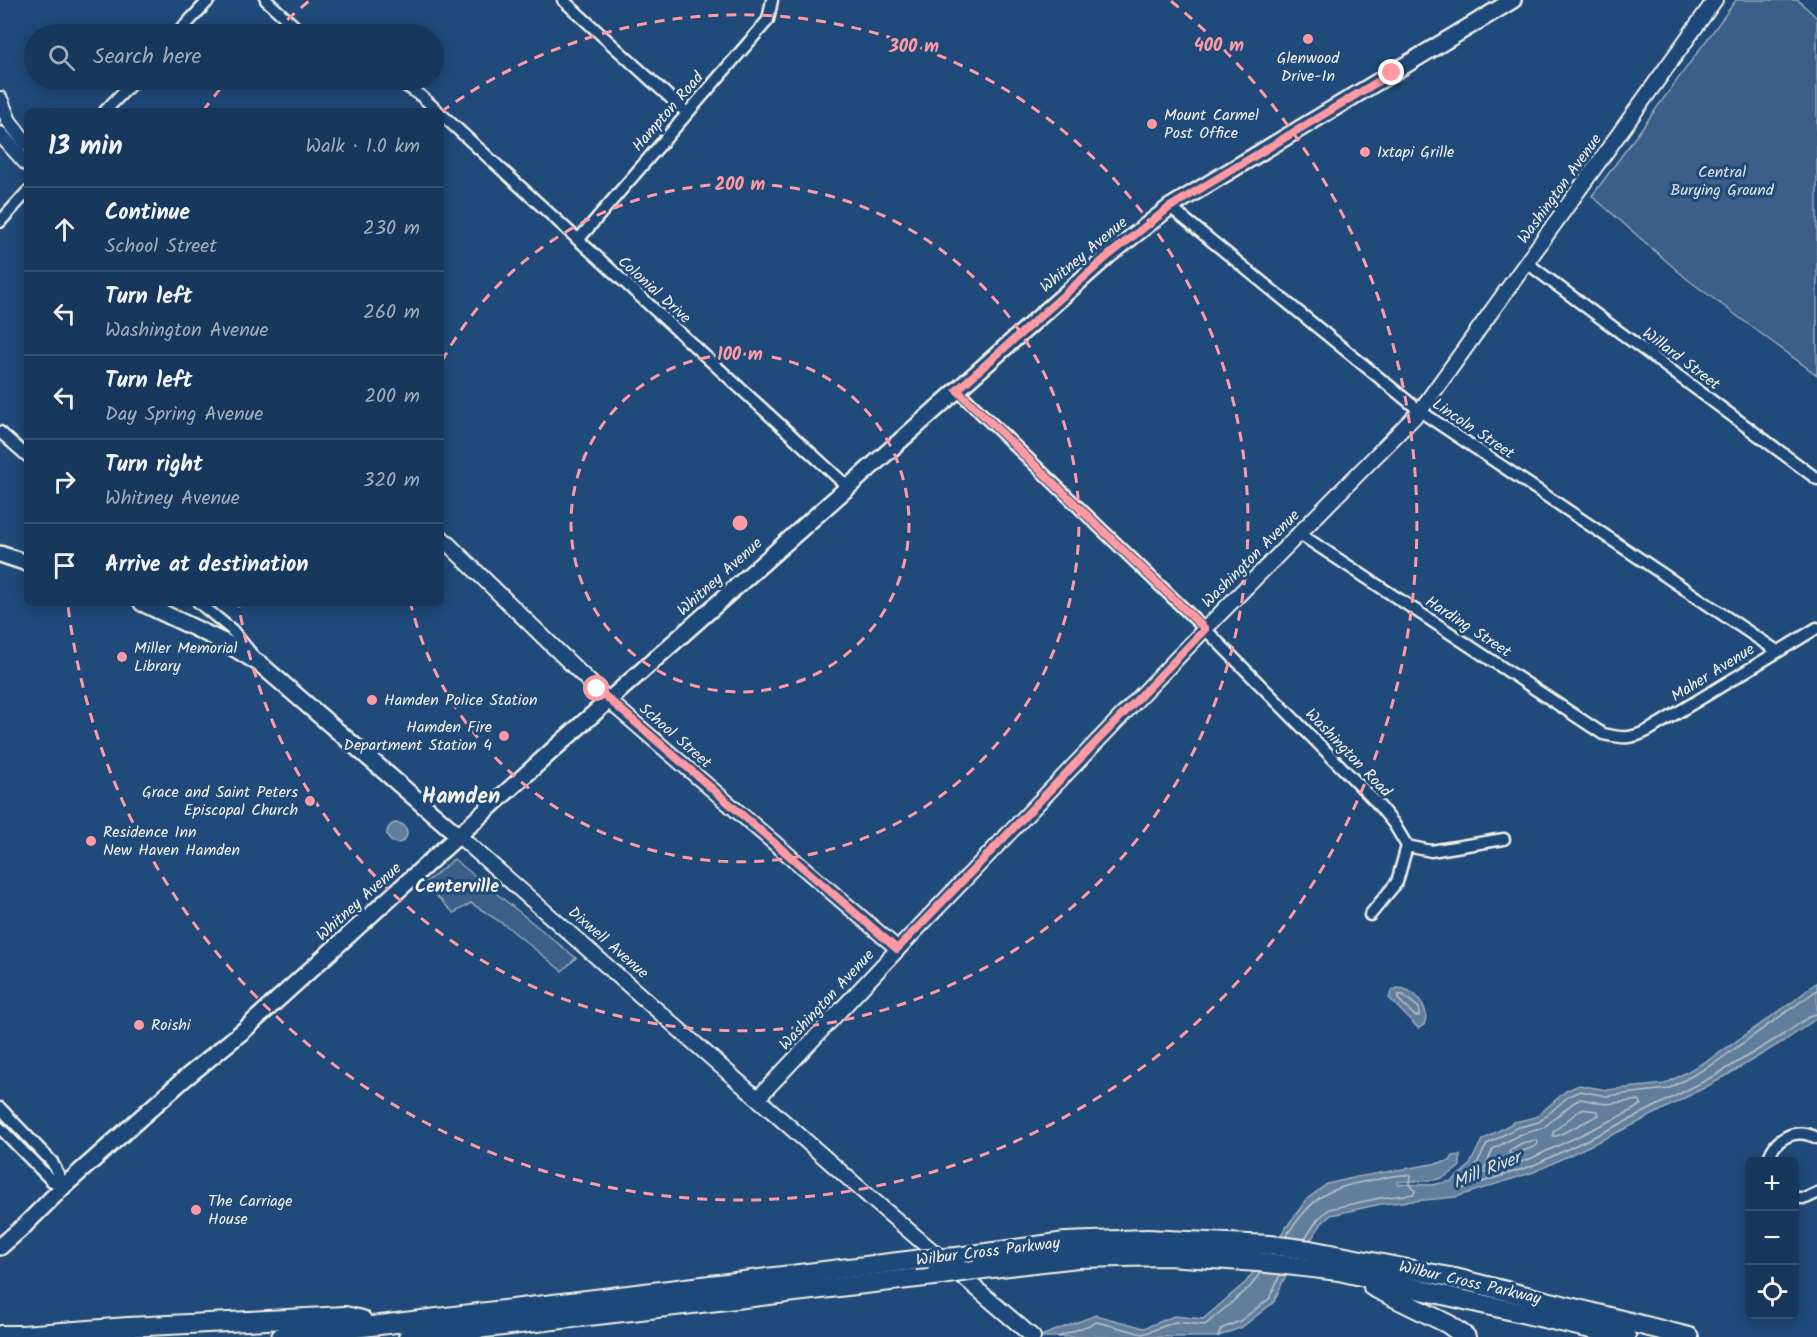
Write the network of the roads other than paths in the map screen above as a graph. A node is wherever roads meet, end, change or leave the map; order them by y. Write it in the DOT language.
graph roads {
  1 [pos="209,0"];
  2 [pos="266,0"];
  3 [pos="563,0"];
  4 [pos="772,0"];
  5 [pos="1513,0"];
  6 [pos="1715,0"];
  7 [pos="186,24"];
  8 [pos="292,24"];
  9 [pos="125,90"];
  10 [pos="412,90"];
  11 [pos="0,99"];
  12 [pos="108,108"];
  13 [pos="434,108"];
  14 [pos="687,113"];
  15 [pos="444,117"];
  16 [pos="0,134"];
  17 [pos="24,140"];
  18 [pos="24,161"];
  19 [pos="24,195"];
  20 [pos="1170,207"];
  21 [pos="0,222"];
  22 [pos="578,240"];
  23 [pos="1527,263"];
  24 [pos="957,390"];
  25 [pos="1420,411"];
  26 [pos="0,432"];
  27 [pos="24,453"];
  28 [pos="1817,479"];
  29 [pos="848,487"];
  30 [pos="1300,534"];
  31 [pos="444,540"];
  32 [pos="0,554"];
  33 [pos="24,562"];
  34 [pos="148,606"];
  35 [pos="204,606"];
  36 [pos="1817,628"];
  37 [pos="1205,629"];
  38 [pos="1777,651"];
  39 [pos="260,664"];
  40 [pos="609,701"];
  41 [pos="1623,738"];
  42 [pos="459,836"];
  43 [pos="1504,839"];
  44 [pos="1407,846"];
  45 [pos="1370,915"];
  46 [pos="897,949"];
  47 [pos="758,1098"];
  48 [pos="0,1108"];
  49 [pos="0,1128"];
  50 [pos="24,1133"];
  51 [pos="1817,1138"];
  52 [pos="14,1142"];
  53 [pos="1770,1157"];
  54 [pos="64,1186"];
  55 [pos="1817,1193"];
  56 [pos="1799,1198"];
  57 [pos="0,1247"];
  58 [pos="1339,1271"];
  59 [pos="382,1324"];
  60 [pos="0,1335"];
  61 [pos="1031,1336"];
  62 [pos="281,1337"];
  63 [pos="408,1337"];
  64 [pos="1466,1337"];
  65 [pos="1626,1337"];
  66 [pos="1689,1337"];
  1 -- 7 [label="street"];
  2 -- 8 [label="street"];
  3 -- 14 [label="street"];
  4 -- 14 [label="street, Hampton Road"];
  5 -- 20 [label="main road, Whitney Avenue"];
  6 -- 23 [label="street, Washington Avenue"];
  9 -- 12 [label="street"];
  10 -- 13 [label="street, Colonial Drive"];
  11 -- 17 [label="street"];
  14 -- 22 [label="street, Hampton Road"];
  15 -- 22 [label="street, Colonial Drive"];
  16 -- 18 [label="street"];
  19 -- 21 [label="street"];
  20 -- 24 [label="main road, Whitney Avenue"];
  20 -- 25 [label="street, Lincoln Street"];
  22 -- 29 [label="street, Colonial Drive"];
  23 -- 25 [label="street, Washington Avenue"];
  23 -- 28 [label="street, Willard Street"];
  24 -- 29 [label="main road, Whitney Avenue"];
  24 -- 37 [label="street, Washington Road"];
  25 -- 30 [label="street, Washington Avenue"];
  25 -- 38 [label="street, Lincoln Street"];
  26 -- 27 [label="street"];
  29 -- 40 [label="main road, Whitney Avenue"];
  30 -- 37 [label="street, Washington Avenue"];
  30 -- 41 [label="street, Harding Street"];
  31 -- 40 [label="street, School Street"];
  32 -- 33 [label="main road"];
  34 -- 39 [label="main road, Dixwell Avenue"];
  35 -- 39 [label="street"];
  36 -- 38 [label="street, Maher Avenue"];
  37 -- 44 [label="street, Washington Road"];
  37 -- 46 [label="street, Washington Avenue"];
  38 -- 41 [label="street, Maher Avenue"];
  39 -- 42 [label="main road, Dixwell Avenue"];
  40 -- 42 [label="main road, Whitney Avenue"];
  40 -- 46 [label="street, School Street"];
  42 -- 47 [label="street, Dixwell Avenue"];
  42 -- 54 [label="main road, Whitney Avenue"];
  43 -- 44 [label="street"];
  44 -- 45 [label="street"];
  46 -- 47 [label="street, Washington Avenue"];
  47 -- 61 [label="street, Dixwell Avenue"];
  48 -- 50 [label="street"];
  49 -- 52 [label="street"];
  50 -- 52 [label="street"];
  50 -- 54 [label="street"];
  51 -- 53 [label="street"];
  52 -- 54 [label="street"];
  54 -- 57 [label="main road, Whitney Avenue"];
  55 -- 56 [label="street"];
  58 -- 63 [label="highway, Wilbur Cross Parkway, bridge"];
  58 -- 64 [label="highway"];
  58 -- 65 [label="highway, Wilbur Cross Parkway"];
  59 -- 60 [label="highway"];
  59 -- 62 [label="highway, Wilbur Cross Parkway"];
  59 -- 66 [label="highway, Wilbur Cross Parkway, bridge"];
}
